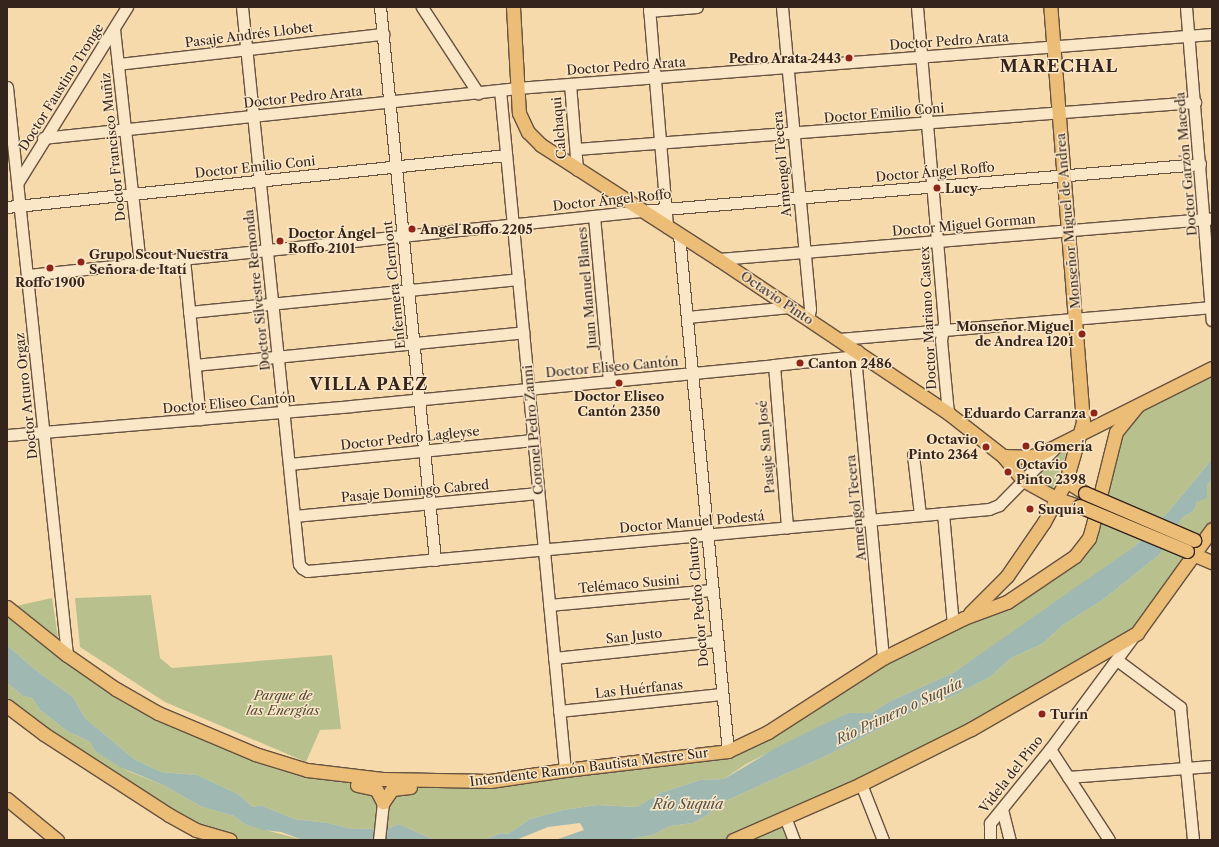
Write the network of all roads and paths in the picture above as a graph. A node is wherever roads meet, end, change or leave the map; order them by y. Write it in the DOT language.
graph roads {
  1 [pos="127,7"];
  2 [pos="242,7"];
  3 [pos="380,7"];
  4 [pos="422,7"];
  5 [pos="513,7"];
  6 [pos="697,7"];
  7 [pos="782,7"];
  8 [pos="917,7"];
  9 [pos="1050,7"];
  10 [pos="1186,7"];
  11 [pos="649,9"];
  12 [pos="114,28"];
  13 [pos="383,34"];
  14 [pos="1212,34"];
  15 [pos="1189,35"];
  16 [pos="1054,47"];
  17 [pos="247,50"];
  18 [pos="922,57"];
  19 [pos="118,64"];
  20 [pos="787,67"];
  21 [pos="654,78"];
  22 [pos="570,84"];
  23 [pos="7,87"];
  24 [pos="517,88"];
  25 [pos="500,90"];
  26 [pos="478,92"];
  27 [pos="389,102"];
  28 [pos="1195,102"];
  29 [pos="1059,113"];
  30 [pos="253,116"];
  31 [pos="927,124"];
  32 [pos="125,130"];
  33 [pos="794,134"];
  34 [pos="43,138"];
  35 [pos="660,145"];
  36 [pos="576,149"];
  37 [pos="506,155"];
  38 [pos="1200,164"];
  39 [pos="396,167"];
  40 [pos="577,170"];
  41 [pos="1064,176"];
  42 [pos="260,181"];
  43 [pos="18,182"];
  44 [pos="933,186"];
  45 [pos="132,194"];
  46 [pos="799,198"];
  47 [pos="21,205"];
  48 [pos="7,207"];
  49 [pos="665,209"];
  50 [pos="641,211"];
  51 [pos="594,216"];
  52 [pos="1208,218"];
  53 [pos="513,224"];
  54 [pos="666,227"];
  55 [pos="1069,230"];
  56 [pos="679,235"];
  57 [pos="403,236"];
  58 [pos="937,241"];
  59 [pos="267,250"];
  60 [pos="804,252"];
  61 [pos="184,259"];
  62 [pos="718,260"];
  63 [pos="140,263"];
  64 [pos="28,275"];
  65 [pos="518,279"];
  66 [pos="408,290"];
  67 [pos="273,304"];
  68 [pos="790,307"];
  69 [pos="1211,308"];
  70 [pos="189,312"];
  71 [pos="687,317"];
  72 [pos="808,319"];
  73 [pos="1212,320"];
  74 [pos="1076,321"];
  75 [pos="943,331"];
  76 [pos="523,332"];
  77 [pos="839,339"];
  78 [pos="413,343"];
  79 [pos="856,353"];
  80 [pos="278,357"];
  81 [pos="195,365"];
  82 [pos="774,365"];
  83 [pos="1212,368"];
  84 [pos="692,373"];
  85 [pos="609,381"];
  86 [pos="529,389"];
  87 [pos="419,399"];
  88 [pos="1137,406"];
  89 [pos="284,412"];
  90 [pos="948,413"];
  91 [pos="200,419"];
  92 [pos="44,432"];
  93 [pos="1081,434"];
  94 [pos="7,436"];
  95 [pos="533,440"];
  96 [pos="1059,444"];
  97 [pos="424,451"];
  98 [pos="913,455"];
  99 [pos="1003,456"];
  100 [pos="289,464"];
  101 [pos="1023,480"];
  102 [pos="1066,481"];
  103 [pos="538,493"];
  104 [pos="1057,499"];
  105 [pos="429,504"];
  106 [pos="943,513"];
  107 [pos="920,515"];
  108 [pos="294,516"];
  109 [pos="872,520"];
  110 [pos="787,527"];
  111 [pos="1212,529"];
  112 [pos="706,535"];
  113 [pos="1198,548"];
  114 [pos="544,550"];
  115 [pos="435,560"];
  116 [pos="1212,562"];
  117 [pos="302,568"];
  118 [pos="712,590"];
  119 [pos="549,605"];
  120 [pos="7,607"];
  121 [pos="958,621"];
  122 [pos="1136,633"];
  123 [pos="716,641"];
  124 [pos="67,655"];
  125 [pos="554,658"];
  126 [pos="884,658"];
  127 [pos="1117,660"];
  128 [pos="721,694"];
  129 [pos="7,706"];
  130 [pos="559,711"];
  131 [pos="1050,749"];
  132 [pos="728,751"];
  133 [pos="277,762"];
  134 [pos="1212,766"];
  135 [pos="584,768"];
  136 [pos="1188,768"];
  137 [pos="565,770"];
  138 [pos="1068,777"];
  139 [pos="861,784"];
  140 [pos="7,799"];
  141 [pos="383,799"];
  142 [pos="1002,809"];
  143 [pos="785,817"];
  144 [pos="57,840"];
  145 [pos="230,840"];
  146 [pos="379,840"];
  147 [pos="733,840"];
  148 [pos="794,840"];
  149 [pos="883,840"];
  150 [pos="990,840"];
  151 [pos="1010,840"];
  152 [pos="1109,840"];
  153 [pos="1194,840"];
  1 -- 12 [label="street, Doctor Faustino Tronge"];
  2 -- 17 [label="street, Doctor Silvestre Remonda"];
  3 -- 13 [label="street, Enfermera Clermont"];
  4 -- 26 [label="street"];
  5 -- 24 [label="main road"];
  6 -- 11 [label="street"];
  7 -- 20 [label="street, Armengol Tecera"];
  8 -- 18 [label="street, Doctor Mariano Castex"];
  9 -- 16 [label="main road, Monseñor Miguel de Andrea"];
  10 -- 15 [label="street, Doctor Garzón Maceda"];
  11 -- 21 [label="street"];
  12 -- 19 [label="street, Doctor Francisco Muñiz"];
  12 -- 34 [label="street, Doctor Faustino Tronge"];
  13 -- 17 [label="street, Pasaje Andrés Llobet"];
  13 -- 27 [label="street, Enfermera Clermont"];
  14 -- 15 [label="street, Doctor Pedro Arata"];
  15 -- 16 [label="street, Doctor Pedro Arata"];
  15 -- 28 [label="street, Doctor Garzón Maceda"];
  16 -- 18 [label="street, Doctor Pedro Arata"];
  16 -- 29 [label="main road, Monseñor Miguel de Andrea"];
  17 -- 19 [label="street, Pasaje Andrés Llobet"];
  17 -- 30 [label="street, Doctor Silvestre Remonda"];
  18 -- 20 [label="street, Doctor Pedro Arata"];
  18 -- 31 [label="street, Doctor Mariano Castex"];
  19 -- 32 [label="street, Doctor Francisco Muñiz"];
  20 -- 21 [label="street, Doctor Pedro Arata"];
  20 -- 33 [label="street, Armengol Tecera"];
  21 -- 22 [label="street, Doctor Pedro Arata"];
  21 -- 35 [label="street"];
  22 -- 24 [label="street, Doctor Pedro Arata"];
  22 -- 36 [label="street, Calchaqui"];
  23 -- 43 [label="street, Doctor Arturo Orgaz"];
  24 -- 25 [label="street, Doctor Pedro Arata"];
  24 -- 40 [label="main road, Octavio Pinto"];
  25 -- 26 [label="street, Doctor Pedro Arata"];
  25 -- 37 [label="street, Coronel Pedro Zanni"];
  26 -- 27 [label="street, Doctor Pedro Arata"];
  27 -- 30 [label="street, Doctor Pedro Arata"];
  27 -- 39 [label="street, Enfermera Clermont"];
  28 -- 29 [label="street, Doctor Emilio Coni"];
  28 -- 38 [label="street, Doctor Garzón Maceda"];
  29 -- 31 [label="street, Doctor Emilio Coni"];
  29 -- 41 [label="main road, Monseñor Miguel de Andrea"];
  30 -- 32 [label="street, Doctor Pedro Arata"];
  30 -- 42 [label="street, Doctor Silvestre Remonda"];
  31 -- 33 [label="street, Doctor Emilio Coni"];
  31 -- 44 [label="street, Doctor Mariano Castex"];
  32 -- 34 [label="street, Doctor Pedro Arata"];
  32 -- 45 [label="street, Doctor Francisco Muñiz"];
  33 -- 35 [label="street, Doctor Emilio Coni"];
  33 -- 46 [label="street, Armengol Tecera"];
  34 -- 43 [label="street, Doctor Faustino Tronge"];
  35 -- 36 [label="street, Doctor Emilio Coni"];
  35 -- 49 [label="street"];
  36 -- 40 [label="street, Calchaqui"];
  37 -- 39 [label="street, Doctor Emilio Coni"];
  37 -- 53 [label="street, Coronel Pedro Zanni"];
  38 -- 41 [label="street, Doctor Ángel Roffo"];
  38 -- 52 [label="street, Doctor Garzón Maceda"];
  39 -- 42 [label="street, Doctor Emilio Coni"];
  39 -- 57 [label="street, Enfermera Clermont"];
  40 -- 50 [label="main road, Octavio Pinto"];
  41 -- 44 [label="street, Doctor Ángel Roffo"];
  41 -- 55 [label="main road, Monseñor Miguel de Andrea"];
  42 -- 45 [label="street, Doctor Emilio Coni"];
  42 -- 59 [label="street, Doctor Silvestre Remonda"];
  43 -- 47 [label="street, Doctor Arturo Orgaz"];
  44 -- 46 [label="street, Doctor Ángel Roffo"];
  44 -- 58 [label="street, Doctor Mariano Castex"];
  45 -- 47 [label="street, Doctor Emilio Coni"];
  45 -- 63 [label="street, Doctor Francisco Muñiz"];
  46 -- 49 [label="street, Doctor Ángel Roffo"];
  46 -- 60 [label="street, Armengol Tecera"];
  47 -- 48 [label="street, Doctor Emilio Coni"];
  47 -- 64 [label="street, Doctor Arturo Orgaz"];
  49 -- 50 [label="street, Doctor Ángel Roffo"];
  49 -- 54 [label="street"];
  50 -- 51 [label="street, Doctor Ángel Roffo"];
  50 -- 54 [label="main road, Octavio Pinto"];
  51 -- 53 [label="street, Doctor Ángel Roffo"];
  51 -- 85 [label="street, Juan Manuel Blanes"];
  52 -- 55 [label="street, Doctor Miguel Gorman"];
  52 -- 69 [label="street, Doctor Garzón Maceda"];
  53 -- 57 [label="street, Doctor Ángel Roffo"];
  53 -- 65 [label="street, Coronel Pedro Zanni"];
  54 -- 56 [label="main road, Octavio Pinto"];
  55 -- 58 [label="street, Doctor Miguel Gorman"];
  55 -- 74 [label="main road, Monseñor Miguel de Andrea"];
  56 -- 62 [label="main road, Octavio Pinto"];
  56 -- 71 [label="street, Doctor Pedro Chutro"];
  57 -- 59 [label="street, Doctor Ángel Roffo"];
  57 -- 66 [label="street, Enfermera Clermont"];
  58 -- 60 [label="street, Doctor Miguel Gorman"];
  58 -- 75 [label="street, Doctor Mariano Castex"];
  59 -- 61 [label="street, Doctor Ángel Roffo"];
  59 -- 67 [label="street, Doctor Silvestre Remonda"];
  60 -- 62 [label="street, Doctor Miguel Gorman"];
  60 -- 72 [label="street, Armengol Tecera"];
  61 -- 63 [label="street, Doctor Ángel Roffo"];
  61 -- 70 [label="street"];
  62 -- 68 [label="main road, Octavio Pinto"];
  63 -- 64 [label="street, Doctor Ángel Roffo"];
  64 -- 92 [label="street, Doctor Arturo Orgaz"];
  65 -- 66 [label="street"];
  65 -- 76 [label="street, Coronel Pedro Zanni"];
  66 -- 67 [label="street"];
  66 -- 78 [label="street, Enfermera Clermont"];
  67 -- 70 [label="street"];
  67 -- 80 [label="street, Doctor Silvestre Remonda"];
  68 -- 71 [label="street"];
  68 -- 72 [label="main road, Octavio Pinto"];
  69 -- 73 [label="street, Doctor Garzón Maceda"];
  69 -- 74 [label="street"];
  70 -- 81 [label="street"];
  71 -- 84 [label="street, Doctor Pedro Chutro"];
  72 -- 77 [label="main road, Octavio Pinto"];
  74 -- 75 [label="street"];
  74 -- 93 [label="main road, Monseñor Miguel de Andrea"];
  75 -- 77 [label="street"];
  75 -- 90 [label="street, Doctor Mariano Castex"];
  76 -- 78 [label="street"];
  76 -- 86 [label="street, Coronel Pedro Zanni"];
  77 -- 79 [label="main road, Octavio Pinto"];
  78 -- 80 [label="street"];
  78 -- 87 [label="street, Enfermera Clermont"];
  79 -- 82 [label="street, Doctor Eliseo Cantón"];
  79 -- 90 [label="main road, Octavio Pinto"];
  79 -- 109 [label="street, Armengol Tecera"];
  80 -- 81 [label="street"];
  80 -- 89 [label="street, Doctor Silvestre Remonda"];
  81 -- 91 [label="street"];
  82 -- 84 [label="street, Doctor Eliseo Cantón"];
  82 -- 110 [label="street, Pasaje San José"];
  83 -- 88 [label="main road, Intendente Ramón Bautista Mestre Sur"];
  84 -- 85 [label="street, Doctor Eliseo Cantón"];
  84 -- 112 [label="street, Doctor Pedro Chutro"];
  85 -- 86 [label="street, Doctor Eliseo Cantón"];
  86 -- 87 [label="street, Doctor Eliseo Cantón"];
  86 -- 95 [label="street, Coronel Pedro Zanni"];
  87 -- 89 [label="street, Doctor Eliseo Cantón"];
  87 -- 97 [label="street, Enfermera Clermont"];
  88 -- 93 [label="main road, Intendente Ramón Bautista Mestre Sur"];
  88 -- 121 [label="main road, Intendente Ramón Bautista Mestre Sur"];
  89 -- 91 [label="street, Doctor Eliseo Cantón"];
  89 -- 100 [label="street, Doctor Silvestre Remonda"];
  90 -- 99 [label="main road, Octavio Pinto"];
  91 -- 92 [label="street, Doctor Eliseo Cantón"];
  92 -- 94 [label="street, Doctor Eliseo Cantón"];
  92 -- 124 [label="street, Doctor Arturo Orgaz"];
  93 -- 96 [label="main road"];
  93 -- 102 [label="main road, Intendente Ramón Bautista Mestre Sur"];
  95 -- 97 [label="street, Doctor Pedro Lagleyse"];
  95 -- 103 [label="street, Coronel Pedro Zanni"];
  96 -- 99 [label="main road"];
  96 -- 101 [label="street, Doctor Manuel Podestá"];
  97 -- 100 [label="street, Doctor Pedro Lagleyse"];
  97 -- 105 [label="street, Enfermera Clermont"];
  98 -- 107 [label="street"];
  99 -- 101 [label="main road, Octavio Pinto"];
  100 -- 108 [label="street, Doctor Silvestre Remonda"];
  101 -- 104 [label="main road, Octavio Pinto"];
  101 -- 106 [label="street, Doctor Manuel Podestá"];
  102 -- 104 [label="main road, Intendente Ramón Bautista Mestre Sur"];
  102 -- 113 [label="main road, bridge"];
  103 -- 105 [label="street, Pasaje Domingo Cabred"];
  103 -- 114 [label="street, Coronel Pedro Zanni"];
  104 -- 113 [label="main road, Octavio Pinto, bridge"];
  104 -- 121 [label="main road, Intendente Ramón Bautista Mestre Sur"];
  105 -- 108 [label="street, Pasaje Domingo Cabred"];
  105 -- 115 [label="street, Enfermera Clermont"];
  106 -- 107 [label="street, Doctor Manuel Podestá"];
  106 -- 121 [label="street"];
  107 -- 109 [label="street, Doctor Manuel Podestá"];
  108 -- 117 [label="street, Doctor Silvestre Remonda"];
  109 -- 110 [label="street, Doctor Manuel Podestá"];
  109 -- 126 [label="street, Armengol Tecera"];
  110 -- 112 [label="street, Doctor Manuel Podestá"];
  111 -- 113 [label="main road"];
  112 -- 114 [label="street, Doctor Manuel Podestá"];
  112 -- 118 [label="street, Doctor Pedro Chutro"];
  113 -- 116 [label="main road"];
  113 -- 122 [label="main road"];
  114 -- 115 [label="street, Doctor Manuel Podestá"];
  114 -- 119 [label="street, Coronel Pedro Zanni"];
  115 -- 117 [label="street, Doctor Manuel Podestá"];
  118 -- 119 [label="street, Telémaco Susini"];
  118 -- 123 [label="street, Doctor Pedro Chutro"];
  119 -- 125 [label="street, Coronel Pedro Zanni"];
  120 -- 124 [label="main road, Intendente Ramón Bautista Mestre Sur"];
  121 -- 126 [label="main road, Intendente Ramón Bautista Mestre Sur"];
  122 -- 127 [label="street, Videla del Pino"];
  122 -- 139 [label="main road"];
  123 -- 125 [label="street, San Justo"];
  123 -- 128 [label="street, Doctor Pedro Chutro"];
  124 -- 133 [label="main road, Intendente Ramón Bautista Mestre Sur"];
  125 -- 130 [label="street, Coronel Pedro Zanni"];
  126 -- 132 [label="main road, Intendente Ramón Bautista Mestre Sur"];
  127 -- 131 [label="street, Videla del Pino"];
  127 -- 136 [label="street"];
  128 -- 130 [label="street, Las Huérfanas"];
  128 -- 132 [label="street, Doctor Pedro Chutro"];
  129 -- 145 [label="main road"];
  130 -- 137 [label="street, Coronel Pedro Zanni"];
  131 -- 138 [label="street"];
  131 -- 142 [label="street, Videla del Pino"];
  132 -- 135 [label="main road, Intendente Ramón Bautista Mestre Sur"];
  133 -- 137 [label="main road, Intendente Ramón Bautista Mestre Sur"];
  133 -- 141 [label="main road"];
  134 -- 136 [label="street"];
  135 -- 137 [label="main road, Intendente Ramón Bautista Mestre Sur"];
  135 -- 141 [label="main road"];
  136 -- 138 [label="street"];
  136 -- 153 [label="street"];
  138 -- 152 [label="street"];
  139 -- 143 [label="main road"];
  139 -- 149 [label="street"];
  140 -- 144 [label="main road"];
  141 -- 146 [label="street"];
  142 -- 150 [label="street, Videla del Pino"];
  142 -- 151 [label="street"];
  143 -- 147 [label="main road"];
  143 -- 148 [label="street"];
}
